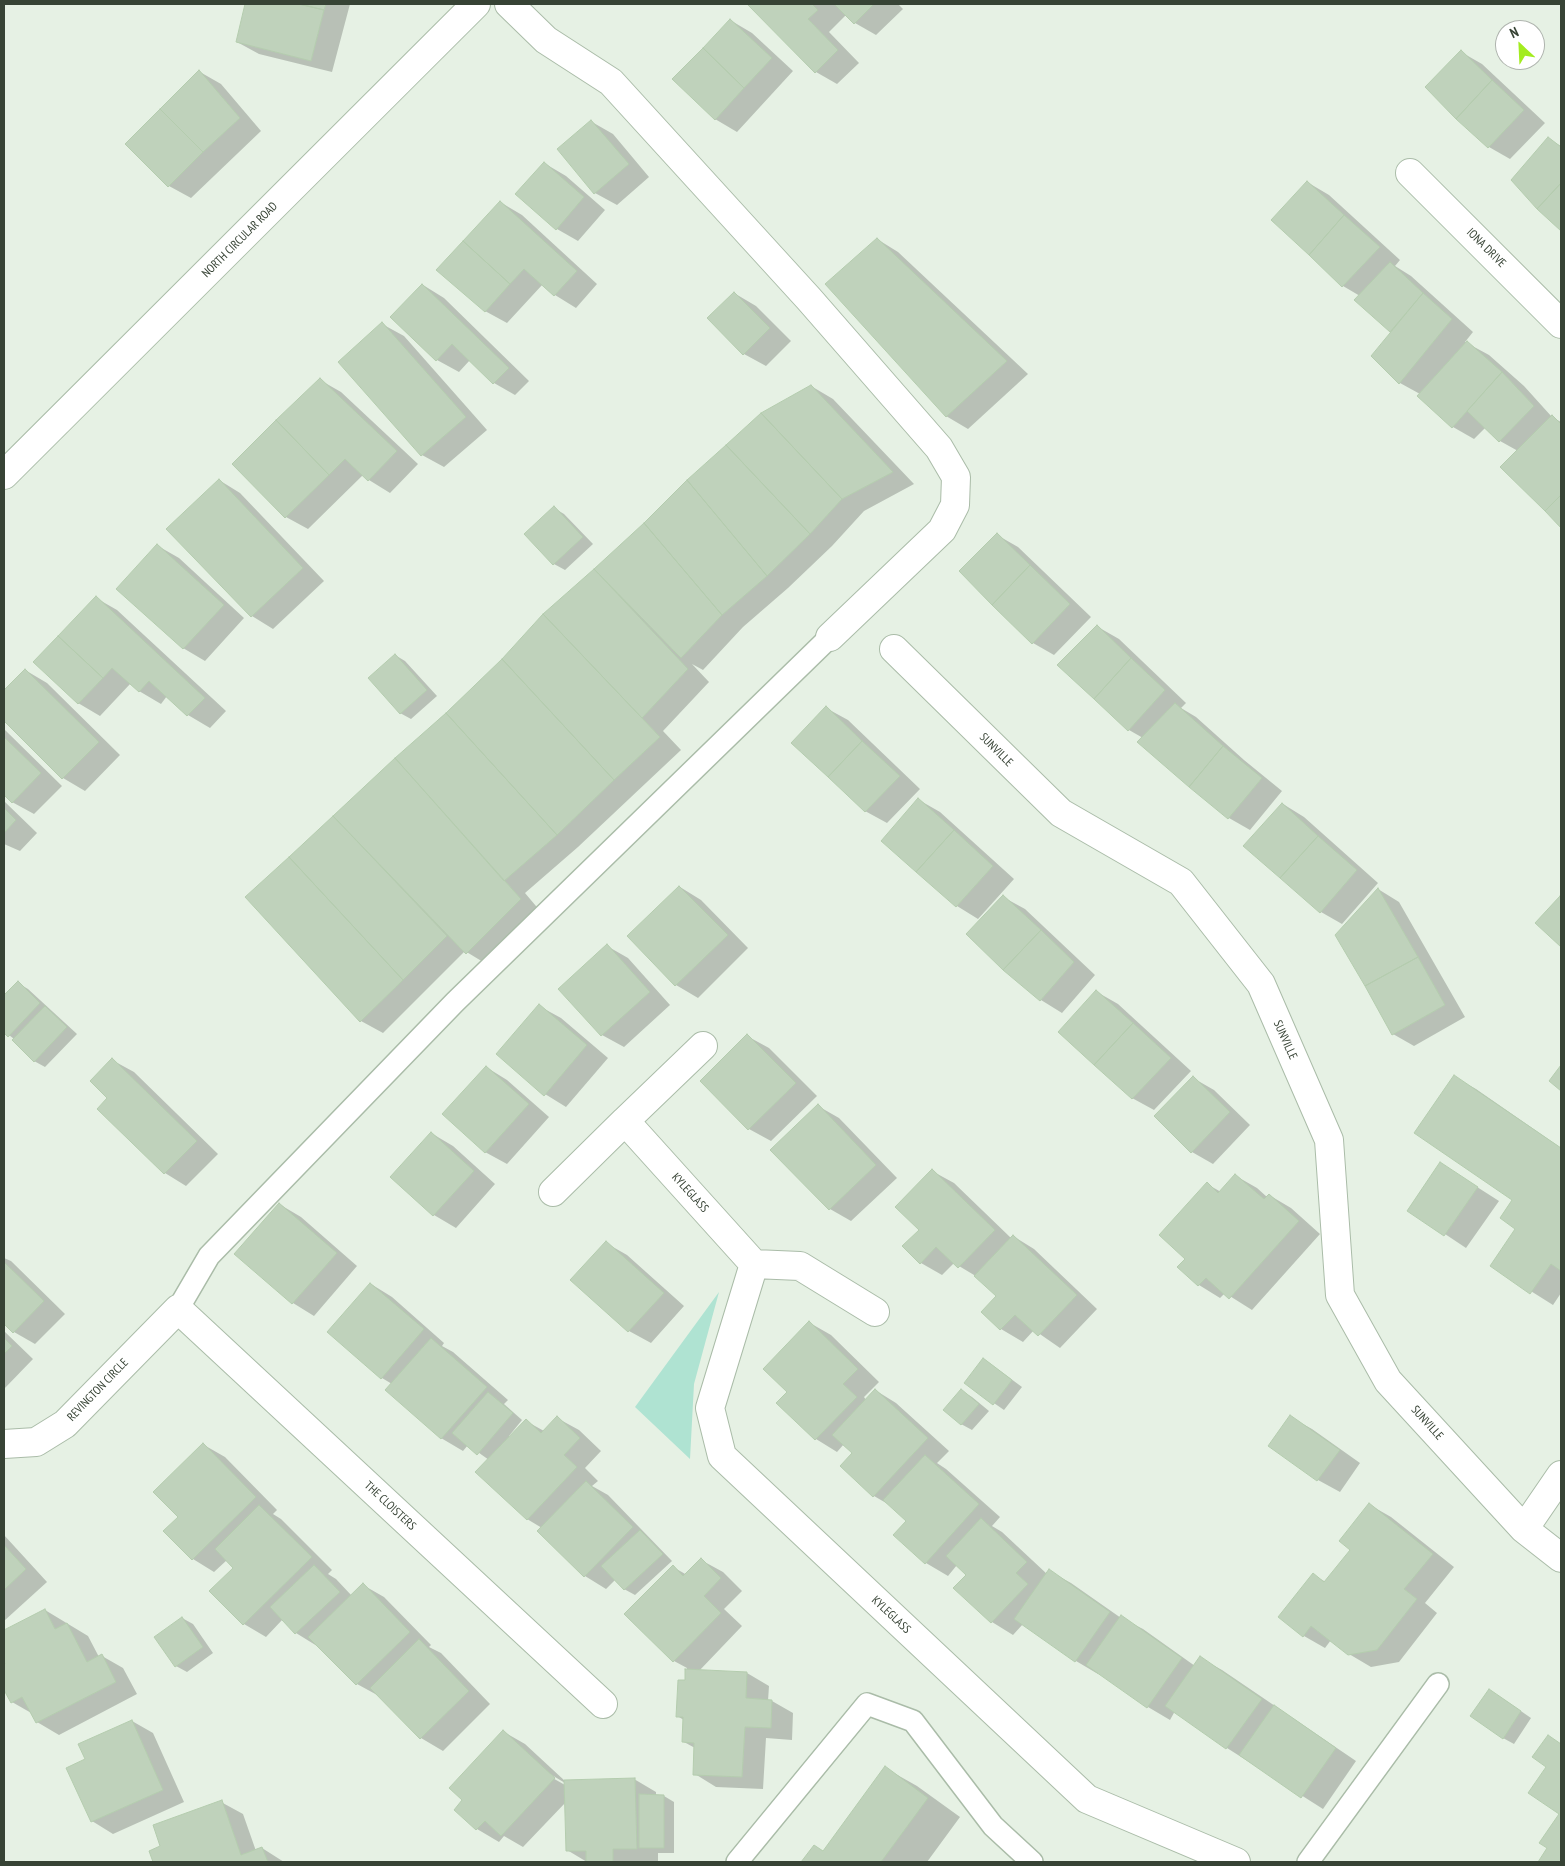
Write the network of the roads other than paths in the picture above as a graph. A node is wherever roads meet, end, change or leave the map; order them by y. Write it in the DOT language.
graph roads {
  1 [pos="509,4"];
  2 [pos="469,6"];
  3 [pos="1410,173"];
  4 [pos="1561,324"];
  5 [pos="4,475"];
  6 [pos="830,637"];
  7 [pos="894,648"];
  8 [pos="703,1046"];
  9 [pos="625,1121"];
  10 [pos="553,1192"];
  11 [pos="754,1264"];
  12 [pos="178,1309"];
  13 [pos="875,1312"];
  14 [pos="4,1444"];
  15 [pos="1561,1475"];
  16 [pos="1524,1529"];
  17 [pos="1561,1558"];
  18 [pos="1438,1684"];
  19 [pos="603,1704"];
  20 [pos="737,1862"];
  21 [pos="1032,1862"];
  22 [pos="1232,1862"];
  23 [pos="1308,1862"];
  1 -- 6 [label="street"];
  2 -- 5 [label="street, NORTH CIRCULAR ROAD"];
  3 -- 4 [label="street, IONA DRIVE"];
  6 -- 12 [label="lane"];
  7 -- 16 [label="street, SUNVILLE"];
  8 -- 9 [label="street"];
  9 -- 10 [label="street"];
  9 -- 11 [label="street, KYLEGLASS"];
  11 -- 13 [label="street"];
  11 -- 22 [label="street, KYLEGLASS"];
  12 -- 14 [label="street, REVINGTON CIRCLE"];
  12 -- 19 [label="street, THE CLOISTERS"];
  15 -- 16 [label="street"];
  16 -- 17 [label="street, SUNVILLE"];
  18 -- 23 [label="lane"];
  20 -- 21 [label="lane"];
}
